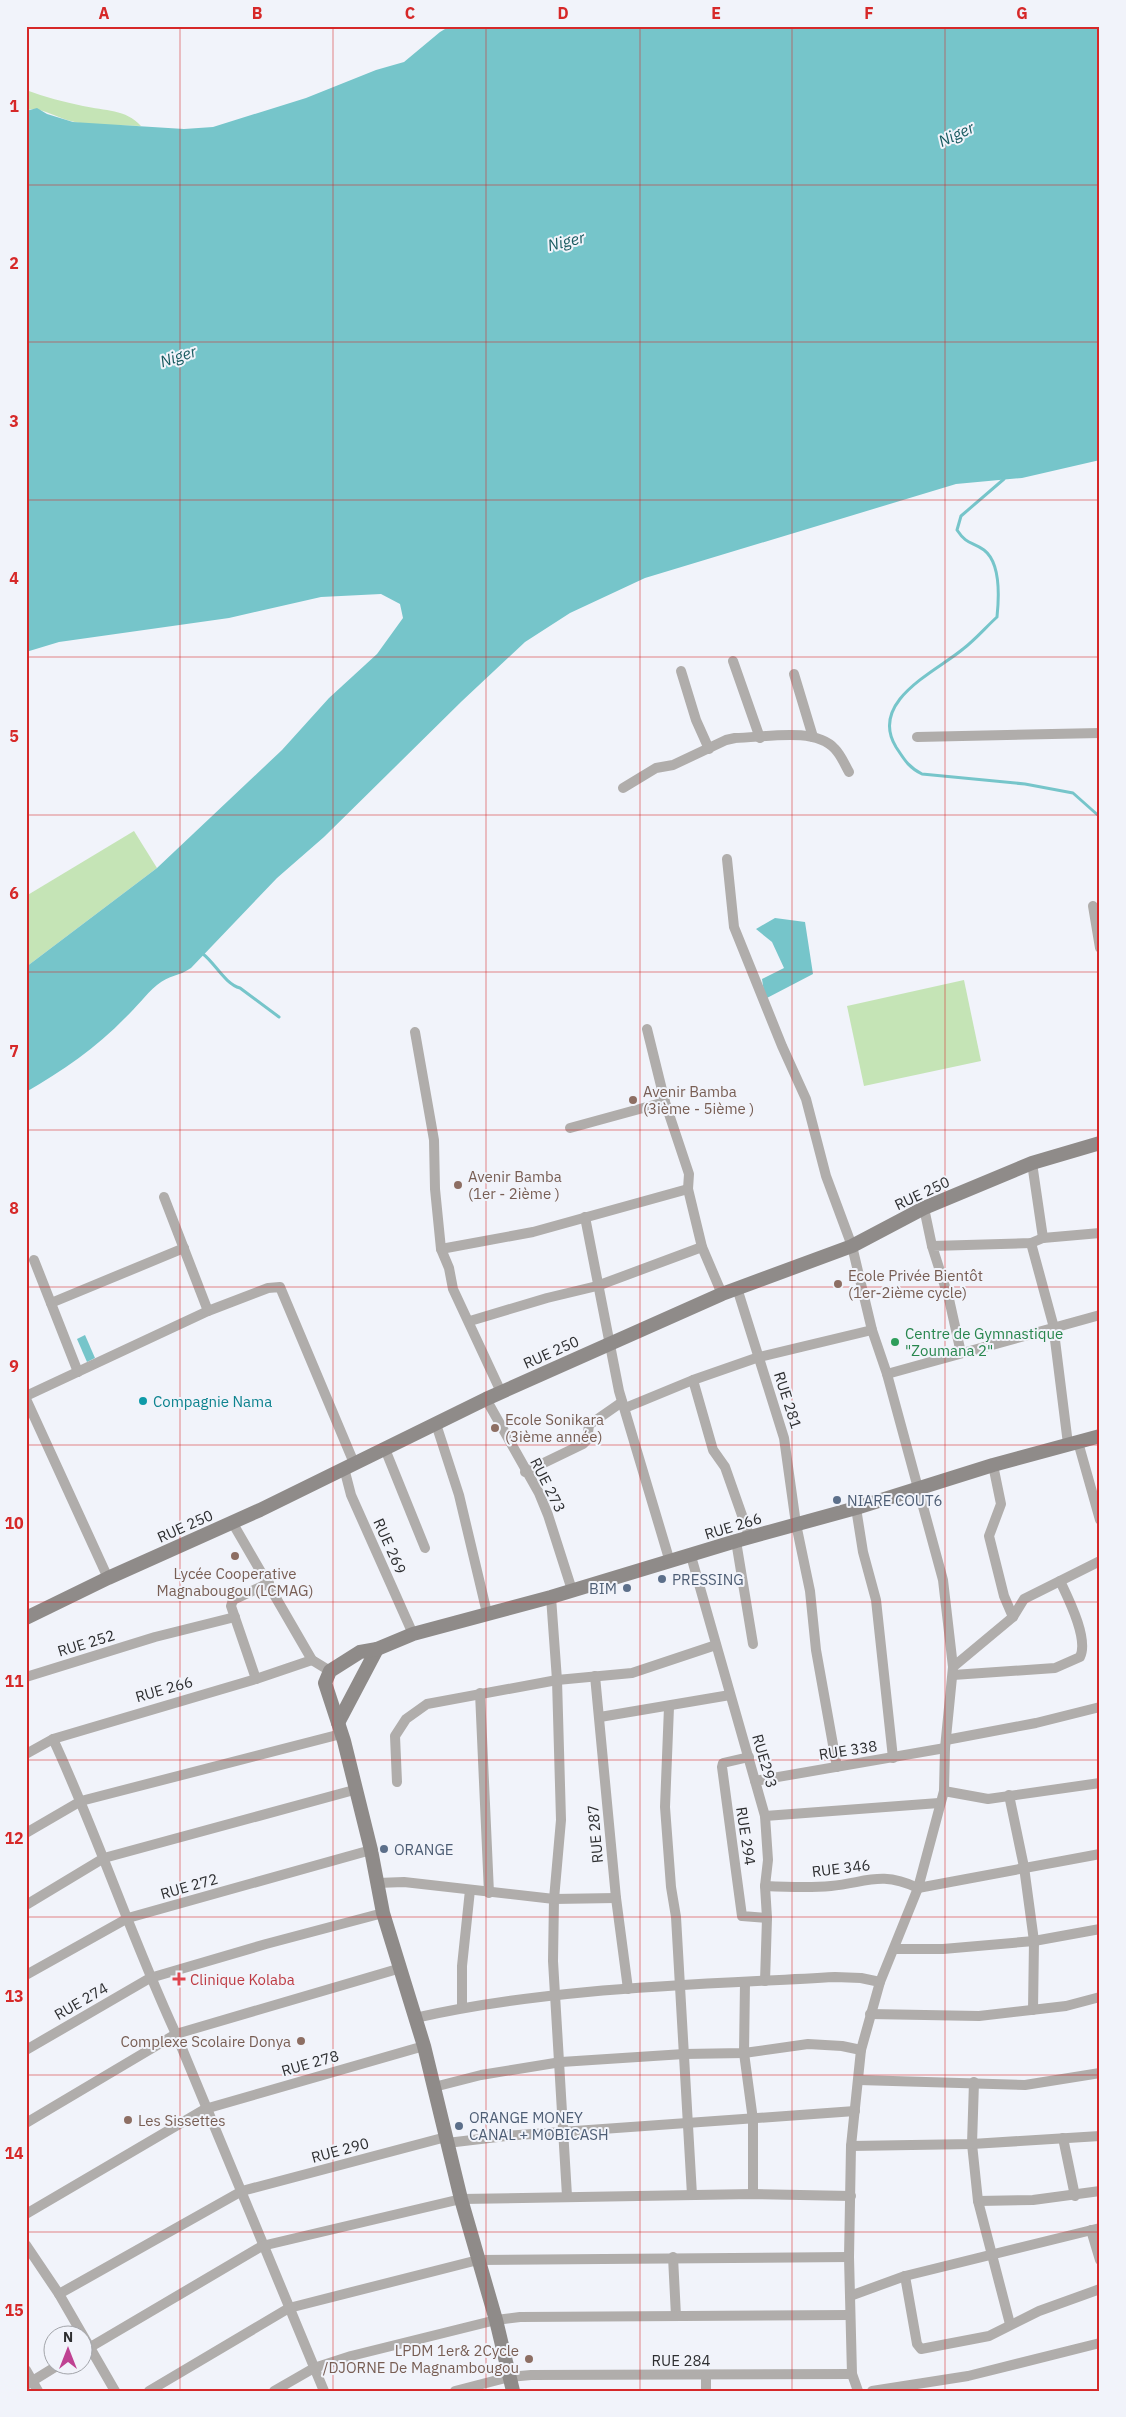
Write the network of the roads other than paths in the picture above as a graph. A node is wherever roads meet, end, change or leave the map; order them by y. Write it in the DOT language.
graph roads {
  1 [pos="732,661"];
  2 [pos="681,671"];
  3 [pos="794,674"];
  4 [pos="1100,733"];
  5 [pos="813,737"];
  6 [pos="917,737"];
  7 [pos="760,738"];
  8 [pos="709,749"];
  9 [pos="849,772"];
  10 [pos="622,788"];
  11 [pos="727,859"];
  12 [pos="1093,906"];
  13 [pos="1100,948"];
  14 [pos="646,1029"];
  15 [pos="415,1032"];
  16 [pos="666,1102"];
  17 [pos="570,1128"];
  18 [pos="1100,1143"];
  19 [pos="1032,1164"];
  20 [pos="688,1189"];
  21 [pos="164,1197"];
  22 [pos="924,1208"];
  23 [pos="585,1217"];
  24 [pos="1100,1233"];
  25 [pos="1043,1238"];
  26 [pos="1031,1243"];
  27 [pos="852,1246"];
  28 [pos="932,1246"];
  29 [pos="702,1247"];
  30 [pos="184,1248"];
  31 [pos="441,1249"];
  32 [pos="34,1260"];
  33 [pos="597,1286"];
  34 [pos="737,1288"];
  35 [pos="722,1294"];
  36 [pos="51,1302"];
  37 [pos="208,1311"];
  38 [pos="1100,1314"];
  39 [pos="470,1321"];
  40 [pos="1054,1328"];
  41 [pos="872,1330"];
  42 [pos="609,1344"];
  43 [pos="961,1353"];
  44 [pos="759,1357"];
  45 [pos="78,1372"];
  46 [pos="887,1374"];
  47 [pos="693,1380"];
  48 [pos="501,1392"];
  49 [pos="26,1398"];
  50 [pos="486,1399"];
  51 [pos="624,1405"];
  52 [pos="436,1424"];
  53 [pos="1100,1436"];
  54 [pos="1073,1443"];
  55 [pos="384,1449"];
  56 [pos="993,1465"];
  57 [pos="349,1466"];
  58 [pos="525,1472"];
  59 [pos="917,1489"];
  60 [pos="856,1508"];
  61 [pos="1100,1520"];
  62 [pos="232,1522"];
  63 [pos="796,1524"];
  64 [pos="750,1538"];
  65 [pos="736,1541"];
  66 [pos="425,1548"];
  67 [pos="691,1556"];
  68 [pos="1100,1561"];
  69 [pos="670,1562"];
  70 [pos="108,1578"];
  71 [pos="1060,1581"];
  72 [pos="269,1583"];
  73 [pos="572,1590"];
  74 [pos="551,1597"];
  75 [pos="487,1613"];
  76 [pos="235,1616"];
  77 [pos="1013,1617"];
  78 [pos="26,1618"];
  79 [pos="413,1634"];
  80 [pos="383,1644"];
  81 [pos="753,1644"];
  82 [pos="716,1645"];
  83 [pos="312,1660"];
  84 [pos="330,1671"];
  85 [pos="953,1671"];
  86 [pos="595,1676"];
  87 [pos="26,1677"];
  88 [pos="256,1679"];
  89 [pos="557,1680"];
  90 [pos="480,1694"];
  91 [pos="730,1695"];
  92 [pos="669,1707"];
  93 [pos="1100,1707"];
  94 [pos="600,1717"];
  95 [pos="339,1728"];
  96 [pos="53,1739"];
  97 [pos="946,1744"];
  98 [pos="26,1754"];
  99 [pos="749,1757"];
  100 [pos="893,1758"];
  101 [pos="837,1767"];
  102 [pos="755,1781"];
  103 [pos="397,1782"];
  104 [pos="1100,1783"];
  105 [pos="354,1790"];
  106 [pos="944,1790"];
  107 [pos="1009,1795"];
  108 [pos="81,1801"];
  109 [pos="940,1803"];
  110 [pos="765,1816"];
  111 [pos="26,1833"];
  112 [pos="371,1850"];
  113 [pos="1100,1854"];
  114 [pos="104,1858"];
  115 [pos="1024,1867"];
  116 [pos="377,1883"];
  117 [pos="765,1886"];
  118 [pos="918,1888"];
  119 [pos="470,1890"];
  120 [pos="488,1893"];
  121 [pos="616,1898"];
  122 [pos="554,1899"];
  123 [pos="26,1904"];
  124 [pos="383,1913"];
  125 [pos="128,1918"];
  126 [pos="767,1918"];
  127 [pos="1100,1929"];
  128 [pos="1034,1941"];
  129 [pos="894,1949"];
  130 [pos="401,1968"];
  131 [pos="26,1975"];
  132 [pos="150,1978"];
  133 [pos="745,1982"];
  134 [pos="765,1982"];
  135 [pos="880,1982"];
  136 [pos="679,1986"];
  137 [pos="628,1989"];
  138 [pos="555,1997"];
  139 [pos="1100,1997"];
  140 [pos="462,2007"];
  141 [pos="1033,2010"];
  142 [pos="870,2014"];
  143 [pos="415,2018"];
  144 [pos="176,2034"];
  145 [pos="424,2046"];
  146 [pos="26,2050"];
  147 [pos="862,2050"];
  148 [pos="744,2053"];
  149 [pos="684,2054"];
  150 [pos="561,2062"];
  151 [pos="1100,2073"];
  152 [pos="858,2080"];
  153 [pos="974,2082"];
  154 [pos="434,2086"];
  155 [pos="205,2109"];
  156 [pos="855,2112"];
  157 [pos="753,2120"];
  158 [pos="26,2123"];
  159 [pos="689,2123"];
  160 [pos="565,2132"];
  161 [pos="1100,2136"];
  162 [pos="1063,2138"];
  163 [pos="446,2140"];
  164 [pos="972,2144"];
  165 [pos="851,2146"];
  166 [pos="242,2191"];
  167 [pos="1100,2191"];
  168 [pos="753,2194"];
  169 [pos="692,2195"];
  170 [pos="567,2196"];
  171 [pos="851,2196"];
  172 [pos="1075,2196"];
  173 [pos="461,2199"];
  174 [pos="978,2201"];
  175 [pos="26,2214"];
  176 [pos="1095,2229"];
  177 [pos="26,2246"];
  178 [pos="262,2246"];
  179 [pos="849,2256"];
  180 [pos="990,2256"];
  181 [pos="673,2257"];
  182 [pos="478,2260"];
  183 [pos="1100,2260"];
  184 [pos="905,2276"];
  185 [pos="1100,2289"];
  186 [pos="59,2294"];
  187 [pos="850,2296"];
  188 [pos="289,2308"];
  189 [pos="850,2315"];
  190 [pos="676,2316"];
  191 [pos="496,2320"];
  192 [pos="74,2324"];
  193 [pos="1010,2324"];
  194 [pos="1100,2343"];
  195 [pos="92,2346"];
  196 [pos="92,2356"];
  197 [pos="314,2368"];
  198 [pos="26,2370"];
  199 [pos="44,2374"];
  200 [pos="852,2374"];
  201 [pos="706,2375"];
  202 [pos="509,2376"];
  203 [pos="29,2383"];
  204 [pos="38,2391"];
  205 [pos="115,2391"];
  206 [pos="149,2391"];
  207 [pos="274,2391"];
  208 [pos="324,2391"];
  209 [pos="455,2391"];
  210 [pos="513,2391"];
  211 [pos="706,2391"];
  212 [pos="858,2391"];
  213 [pos="872,2391"];
  1 -- 7 [label="street"];
  2 -- 8 [label="street"];
  3 -- 5 [label="street"];
  4 -- 6 [label="street"];
  5 -- 7 [label="street"];
  5 -- 9 [label="street"];
  7 -- 8 [label="street"];
  8 -- 10 [label="street"];
  11 -- 27 [label="street"];
  12 -- 13 [label="street"];
  14 -- 16 [label="street"];
  15 -- 31 [label="street"];
  16 -- 17 [label="street"];
  16 -- 20 [label="street"];
  18 -- 19 [label="main road, RUE 250"];
  19 -- 22 [label="main road, RUE 250"];
  19 -- 25 [label="street"];
  20 -- 23 [label="street"];
  20 -- 29 [label="street"];
  21 -- 30 [label="street"];
  22 -- 27 [label="main road, RUE 250"];
  22 -- 28 [label="street"];
  23 -- 31 [label="street"];
  23 -- 33 [label="street"];
  24 -- 25 [label="street"];
  25 -- 26 [label="street"];
  26 -- 28 [label="street"];
  26 -- 40 [label="street"];
  27 -- 34 [label="main road, RUE 250"];
  27 -- 41 [label="street"];
  28 -- 43 [label="street"];
  29 -- 33 [label="street"];
  29 -- 35 [label="street"];
  30 -- 36 [label="street"];
  30 -- 37 [label="street"];
  31 -- 39 [label="street"];
  32 -- 36 [label="street"];
  33 -- 39 [label="street"];
  33 -- 42 [label="street"];
  34 -- 35 [label="main road, RUE 250"];
  34 -- 44 [label="street, RUE 281"];
  35 -- 42 [label="main road, RUE 250"];
  36 -- 45 [label="street"];
  37 -- 45 [label="street"];
  37 -- 57 [label="street, RUE 269"];
  38 -- 40 [label="street"];
  39 -- 48 [label="street"];
  40 -- 43 [label="street"];
  40 -- 54 [label="street"];
  41 -- 44 [label="street"];
  41 -- 46 [label="street"];
  42 -- 48 [label="main road, RUE 250"];
  42 -- 51 [label="street"];
  43 -- 46 [label="street"];
  44 -- 47 [label="street"];
  44 -- 63 [label="street, RUE 281"];
  45 -- 49 [label="street"];
  46 -- 59 [label="street"];
  47 -- 51 [label="street"];
  47 -- 64 [label="street"];
  48 -- 50 [label="main road, RUE 250"];
  49 -- 70 [label="street"];
  50 -- 52 [label="main road, RUE 250"];
  50 -- 58 [label="street, RUE 273"];
  51 -- 58 [label="street"];
  51 -- 69 [label="street"];
  52 -- 55 [label="main road, RUE 250"];
  52 -- 75 [label="street"];
  53 -- 54 [label="main road, RUE 266"];
  54 -- 56 [label="main road, RUE 266"];
  54 -- 61 [label="street"];
  55 -- 57 [label="main road, RUE 250"];
  55 -- 66 [label="street"];
  56 -- 59 [label="main road, RUE 266"];
  56 -- 77 [label="street"];
  57 -- 62 [label="main road, RUE 250"];
  57 -- 79 [label="street, RUE 269"];
  58 -- 73 [label="street, RUE 273"];
  59 -- 60 [label="main road, RUE 266"];
  59 -- 85 [label="street"];
  60 -- 63 [label="main road, RUE 266"];
  60 -- 100 [label="street"];
  62 -- 70 [label="main road, RUE 250"];
  62 -- 72 [label="street"];
  63 -- 64 [label="main road, RUE 266"];
  63 -- 101 [label="street, RUE 281"];
  64 -- 65 [label="main road, RUE 266"];
  65 -- 67 [label="main road, RUE 266"];
  65 -- 81 [label="street"];
  67 -- 69 [label="main road, RUE 266"];
  67 -- 82 [label="street, RUE293"];
  68 -- 71 [label="street"];
  69 -- 73 [label="main road, RUE 266"];
  70 -- 78 [label="main road, RUE 250"];
  71 -- 77 [label="street"];
  71 -- 85 [label="street"];
  72 -- 76 [label="street"];
  72 -- 83 [label="street"];
  73 -- 74 [label="main road, RUE 266"];
  74 -- 75 [label="main road, RUE 266"];
  74 -- 89 [label="street"];
  75 -- 79 [label="main road, RUE 266"];
  76 -- 87 [label="street, RUE 252"];
  76 -- 88 [label="street"];
  77 -- 85 [label="street"];
  79 -- 80 [label="main road, RUE 266"];
  80 -- 84 [label="main road, RUE 266"];
  80 -- 95 [label="main road"];
  82 -- 86 [label="street"];
  82 -- 91 [label="street, RUE293"];
  83 -- 84 [label="street"];
  83 -- 88 [label="street, RUE 266"];
  84 -- 95 [label="main road"];
  85 -- 97 [label="street"];
  86 -- 89 [label="street"];
  86 -- 94 [label="street, RUE 287"];
  88 -- 96 [label="street, RUE 266"];
  89 -- 90 [label="street"];
  89 -- 122 [label="street"];
  90 -- 103 [label="street"];
  90 -- 120 [label="street"];
  91 -- 92 [label="street"];
  91 -- 99 [label="street, RUE293"];
  92 -- 94 [label="street"];
  92 -- 136 [label="street"];
  93 -- 97 [label="street, RUE 338"];
  94 -- 121 [label="street, RUE 287"];
  95 -- 105 [label="main road"];
  95 -- 108 [label="street"];
  96 -- 98 [label="street, RUE 266"];
  96 -- 108 [label="street"];
  97 -- 100 [label="street, RUE 338"];
  97 -- 106 [label="street"];
  99 -- 102 [label="street, RUE293"];
  99 -- 126 [label="street, RUE 294"];
  100 -- 101 [label="street, RUE 338"];
  101 -- 102 [label="street, RUE 338"];
  102 -- 110 [label="street, RUE293"];
  104 -- 107 [label="street"];
  105 -- 112 [label="main road"];
  105 -- 114 [label="street"];
  106 -- 107 [label="street"];
  106 -- 109 [label="street"];
  107 -- 115 [label="street"];
  108 -- 111 [label="street"];
  108 -- 114 [label="street"];
  109 -- 110 [label="street"];
  109 -- 118 [label="street"];
  110 -- 117 [label="street, RUE293"];
  112 -- 116 [label="main road"];
  112 -- 125 [label="street, RUE 272"];
  113 -- 115 [label="street"];
  114 -- 123 [label="street"];
  114 -- 125 [label="street"];
  115 -- 118 [label="street"];
  115 -- 128 [label="street"];
  116 -- 119 [label="street"];
  116 -- 124 [label="main road"];
  117 -- 118 [label="street, RUE 346"];
  117 -- 126 [label="street, RUE293"];
  118 -- 129 [label="street"];
  119 -- 120 [label="street"];
  119 -- 140 [label="street"];
  120 -- 122 [label="street"];
  121 -- 122 [label="street"];
  121 -- 137 [label="street, RUE 287"];
  122 -- 138 [label="street"];
  124 -- 130 [label="main road"];
  124 -- 132 [label="street, RUE 274"];
  125 -- 131 [label="street, RUE 272"];
  125 -- 132 [label="street"];
  126 -- 134 [label="street, RUE293"];
  127 -- 128 [label="street"];
  128 -- 129 [label="street"];
  128 -- 141 [label="street"];
  129 -- 135 [label="street"];
  130 -- 143 [label="main road"];
  130 -- 144 [label="street"];
  132 -- 144 [label="street"];
  132 -- 146 [label="street, RUE 274"];
  133 -- 134 [label="street"];
  133 -- 136 [label="street"];
  133 -- 148 [label="street"];
  134 -- 135 [label="street"];
  135 -- 142 [label="street"];
  136 -- 137 [label="street"];
  136 -- 149 [label="street"];
  137 -- 138 [label="street"];
  138 -- 140 [label="street"];
  138 -- 150 [label="street"];
  139 -- 141 [label="street"];
  140 -- 143 [label="street"];
  141 -- 142 [label="street"];
  142 -- 147 [label="street"];
  143 -- 145 [label="main road"];
  144 -- 155 [label="street"];
  144 -- 158 [label="street"];
  145 -- 154 [label="main road"];
  145 -- 155 [label="street, RUE 278"];
  147 -- 148 [label="street"];
  147 -- 152 [label="street"];
  148 -- 149 [label="street"];
  148 -- 157 [label="street"];
  149 -- 150 [label="street"];
  149 -- 159 [label="street"];
  150 -- 154 [label="street"];
  150 -- 160 [label="street"];
  151 -- 153 [label="street"];
  152 -- 153 [label="street"];
  152 -- 156 [label="street"];
  153 -- 164 [label="street"];
  154 -- 163 [label="main road"];
  155 -- 166 [label="street"];
  155 -- 175 [label="street, RUE 278"];
  156 -- 157 [label="street, RUE 290"];
  156 -- 165 [label="street"];
  157 -- 159 [label="street, RUE 290"];
  157 -- 168 [label="street"];
  159 -- 160 [label="street, RUE 290"];
  159 -- 169 [label="street"];
  160 -- 163 [label="street, RUE 290"];
  160 -- 170 [label="street"];
  161 -- 162 [label="street"];
  162 -- 164 [label="street"];
  162 -- 172 [label="street"];
  163 -- 166 [label="street, RUE 290"];
  163 -- 173 [label="main road"];
  164 -- 165 [label="street"];
  164 -- 174 [label="street"];
  165 -- 171 [label="street"];
  166 -- 178 [label="street"];
  166 -- 186 [label="street, RUE 290"];
  167 -- 172 [label="street"];
  168 -- 169 [label="street"];
  168 -- 171 [label="street"];
  169 -- 170 [label="street"];
  170 -- 173 [label="street"];
  171 -- 179 [label="street"];
  172 -- 174 [label="street"];
  173 -- 178 [label="street"];
  173 -- 182 [label="main road"];
  174 -- 180 [label="street"];
  176 -- 180 [label="street"];
  176 -- 183 [label="street"];
  177 -- 186 [label="street"];
  178 -- 188 [label="street"];
  178 -- 195 [label="street"];
  179 -- 181 [label="street"];
  179 -- 187 [label="street"];
  180 -- 184 [label="street"];
  180 -- 193 [label="street"];
  181 -- 182 [label="street"];
  181 -- 190 [label="street"];
  182 -- 188 [label="street"];
  182 -- 191 [label="main road"];
  184 -- 187 [label="street"];
  184 -- 193 [label="street"];
  185 -- 193 [label="street"];
  186 -- 192 [label="street"];
  187 -- 189 [label="street"];
  188 -- 197 [label="street"];
  188 -- 206 [label="street"];
  189 -- 190 [label="street"];
  189 -- 200 [label="street"];
  190 -- 191 [label="street"];
  191 -- 197 [label="street"];
  191 -- 202 [label="main road"];
  194 -- 213 [label="street"];
  196 -- 205 [label="street"];
  197 -- 207 [label="street"];
  197 -- 208 [label="street"];
  198 -- 203 [label="street"];
  199 -- 203 [label="street"];
  200 -- 201 [label="street, RUE 284"];
  200 -- 212 [label="street"];
  201 -- 202 [label="street, RUE 284"];
  201 -- 211 [label="street"];
  202 -- 209 [label="street, RUE 284"];
  202 -- 210 [label="main road"];
  203 -- 204 [label="street"];
}
